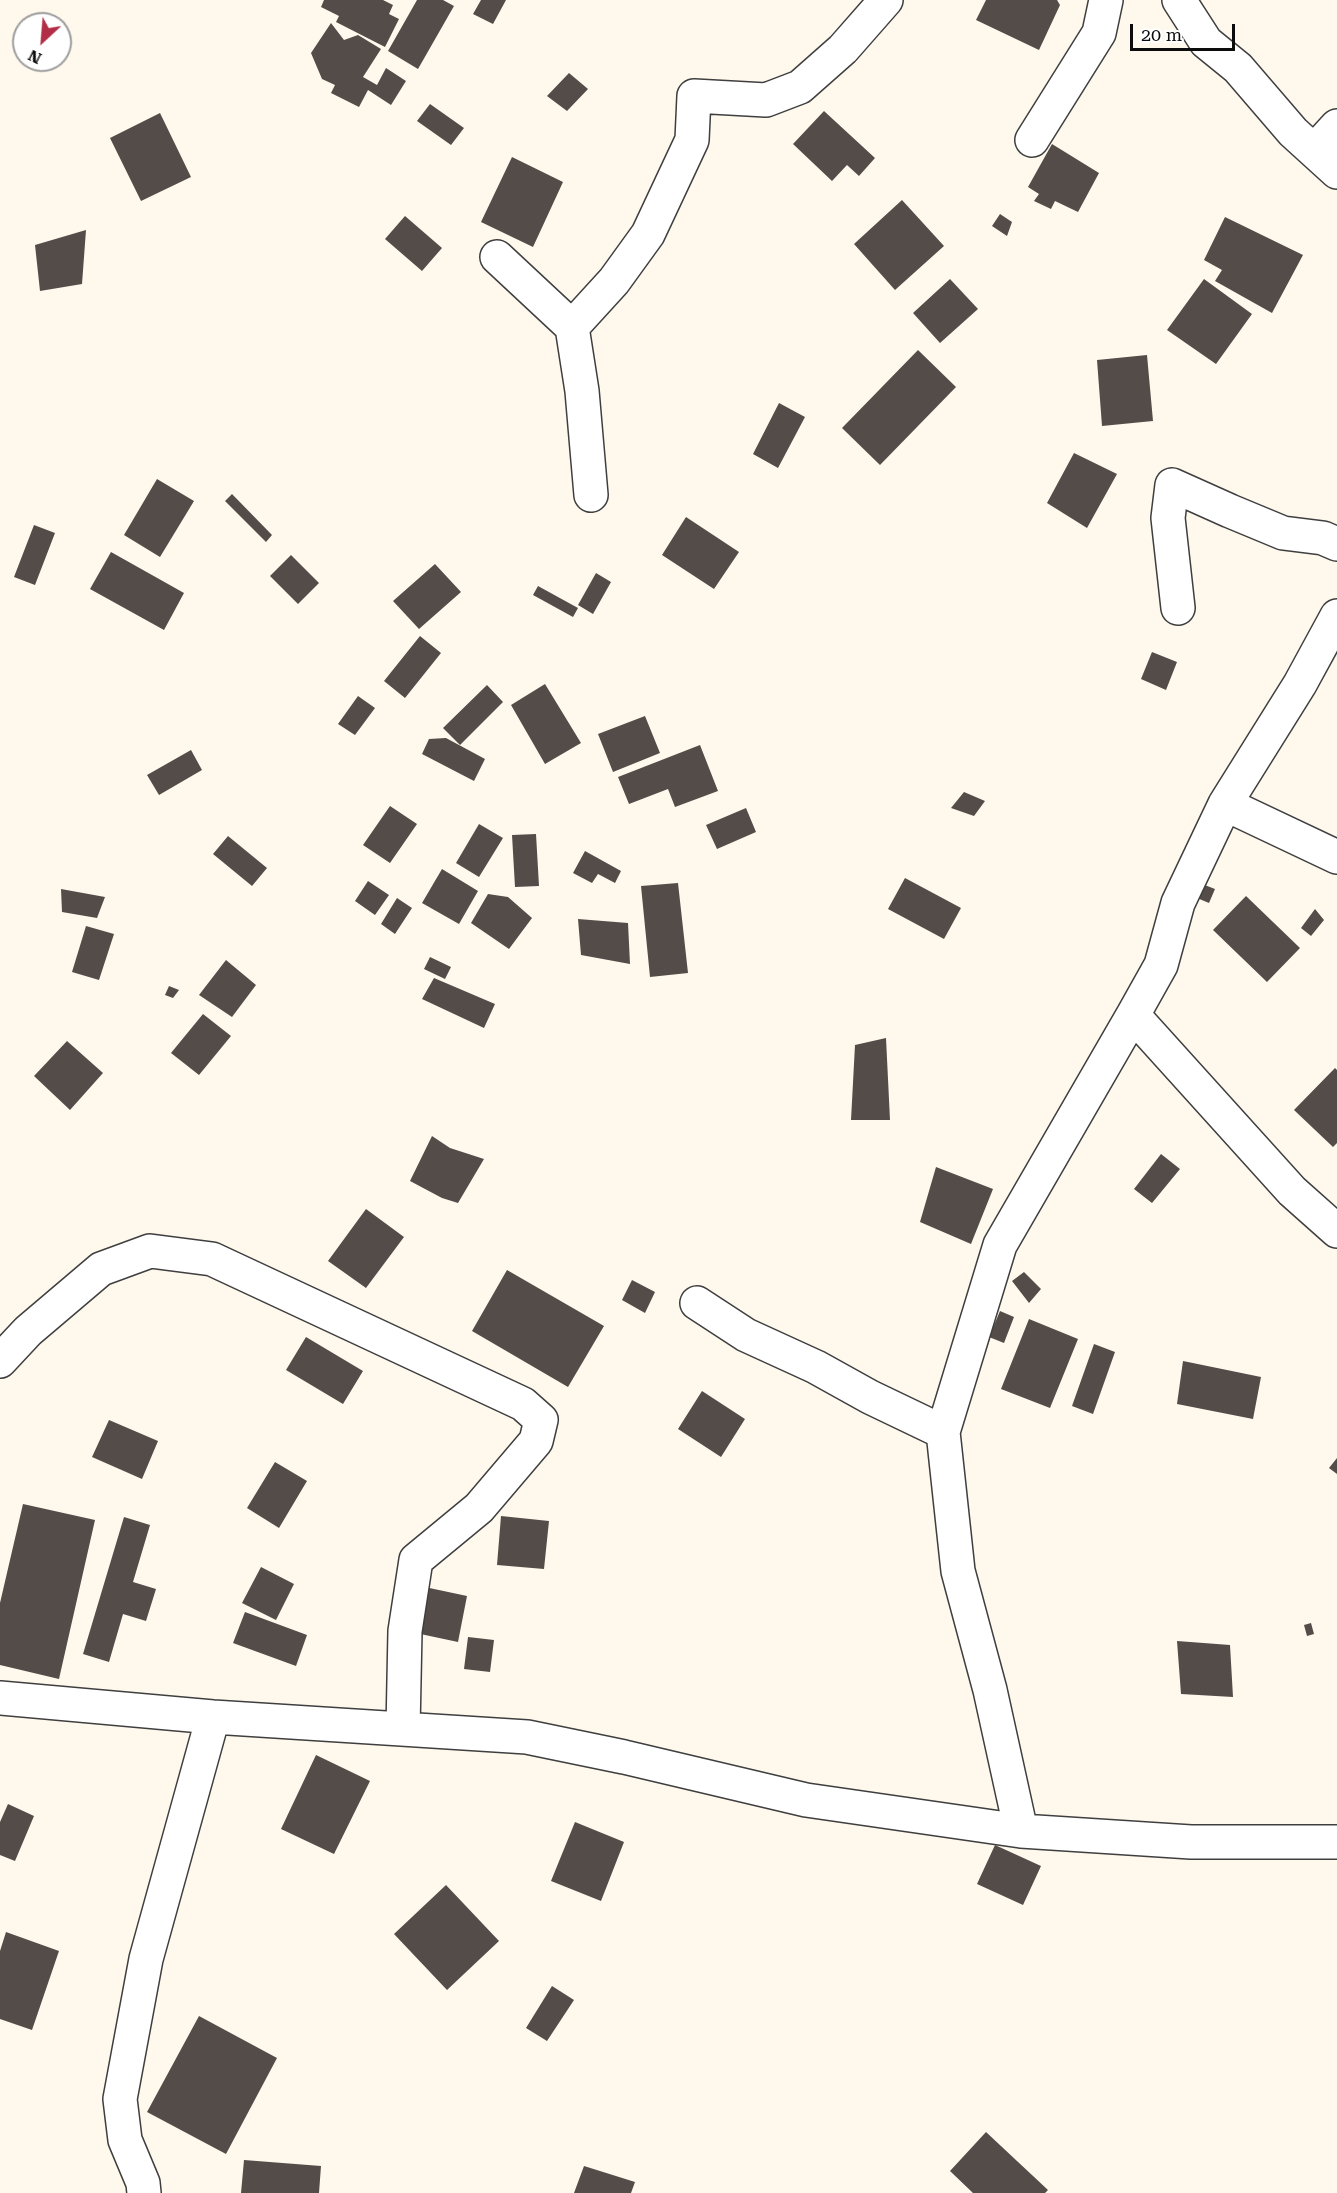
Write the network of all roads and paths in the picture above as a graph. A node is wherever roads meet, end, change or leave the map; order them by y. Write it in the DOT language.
graph roads {
  1 [pos="886,0"];
  2 [pos="1106,0"];
  3 [pos="1179,0"];
  4 [pos="1337,126"];
  5 [pos="1032,140"];
  6 [pos="1326,162"];
  7 [pos="497,257"];
  8 [pos="573,327"];
  9 [pos="591,495"];
  10 [pos="1337,544"];
  11 [pos="1178,608"];
  12 [pos="1337,616"];
  13 [pos="1225,804"];
  14 [pos="1337,857"];
  15 [pos="1133,1015"];
  16 [pos="1337,1231"];
  17 [pos="697,1303"];
  18 [pos="0,1360"];
  19 [pos="943,1432"];
  20 [pos="0,1698"];
  21 [pos="213,1717"];
  22 [pos="403,1730"];
  23 [pos="1021,1831"];
  24 [pos="1333,1847"];
  25 [pos="144,2193"];
  1 -- 8 [label="street"];
  2 -- 5 [label="street"];
  3 -- 6 [label="street"];
  4 -- 6 [label="street"];
  7 -- 8 [label="street"];
  8 -- 9 [label="street"];
  10 -- 11 [label="street"];
  12 -- 13 [label="street"];
  13 -- 14 [label="street"];
  13 -- 15 [label="street"];
  15 -- 16 [label="street"];
  15 -- 19 [label="street"];
  17 -- 19 [label="street"];
  18 -- 22 [label="street"];
  19 -- 23 [label="street"];
  20 -- 21 [label="street"];
  21 -- 22 [label="street"];
  21 -- 25 [label="street"];
  22 -- 23 [label="street"];
  23 -- 24 [label="street"];
}
